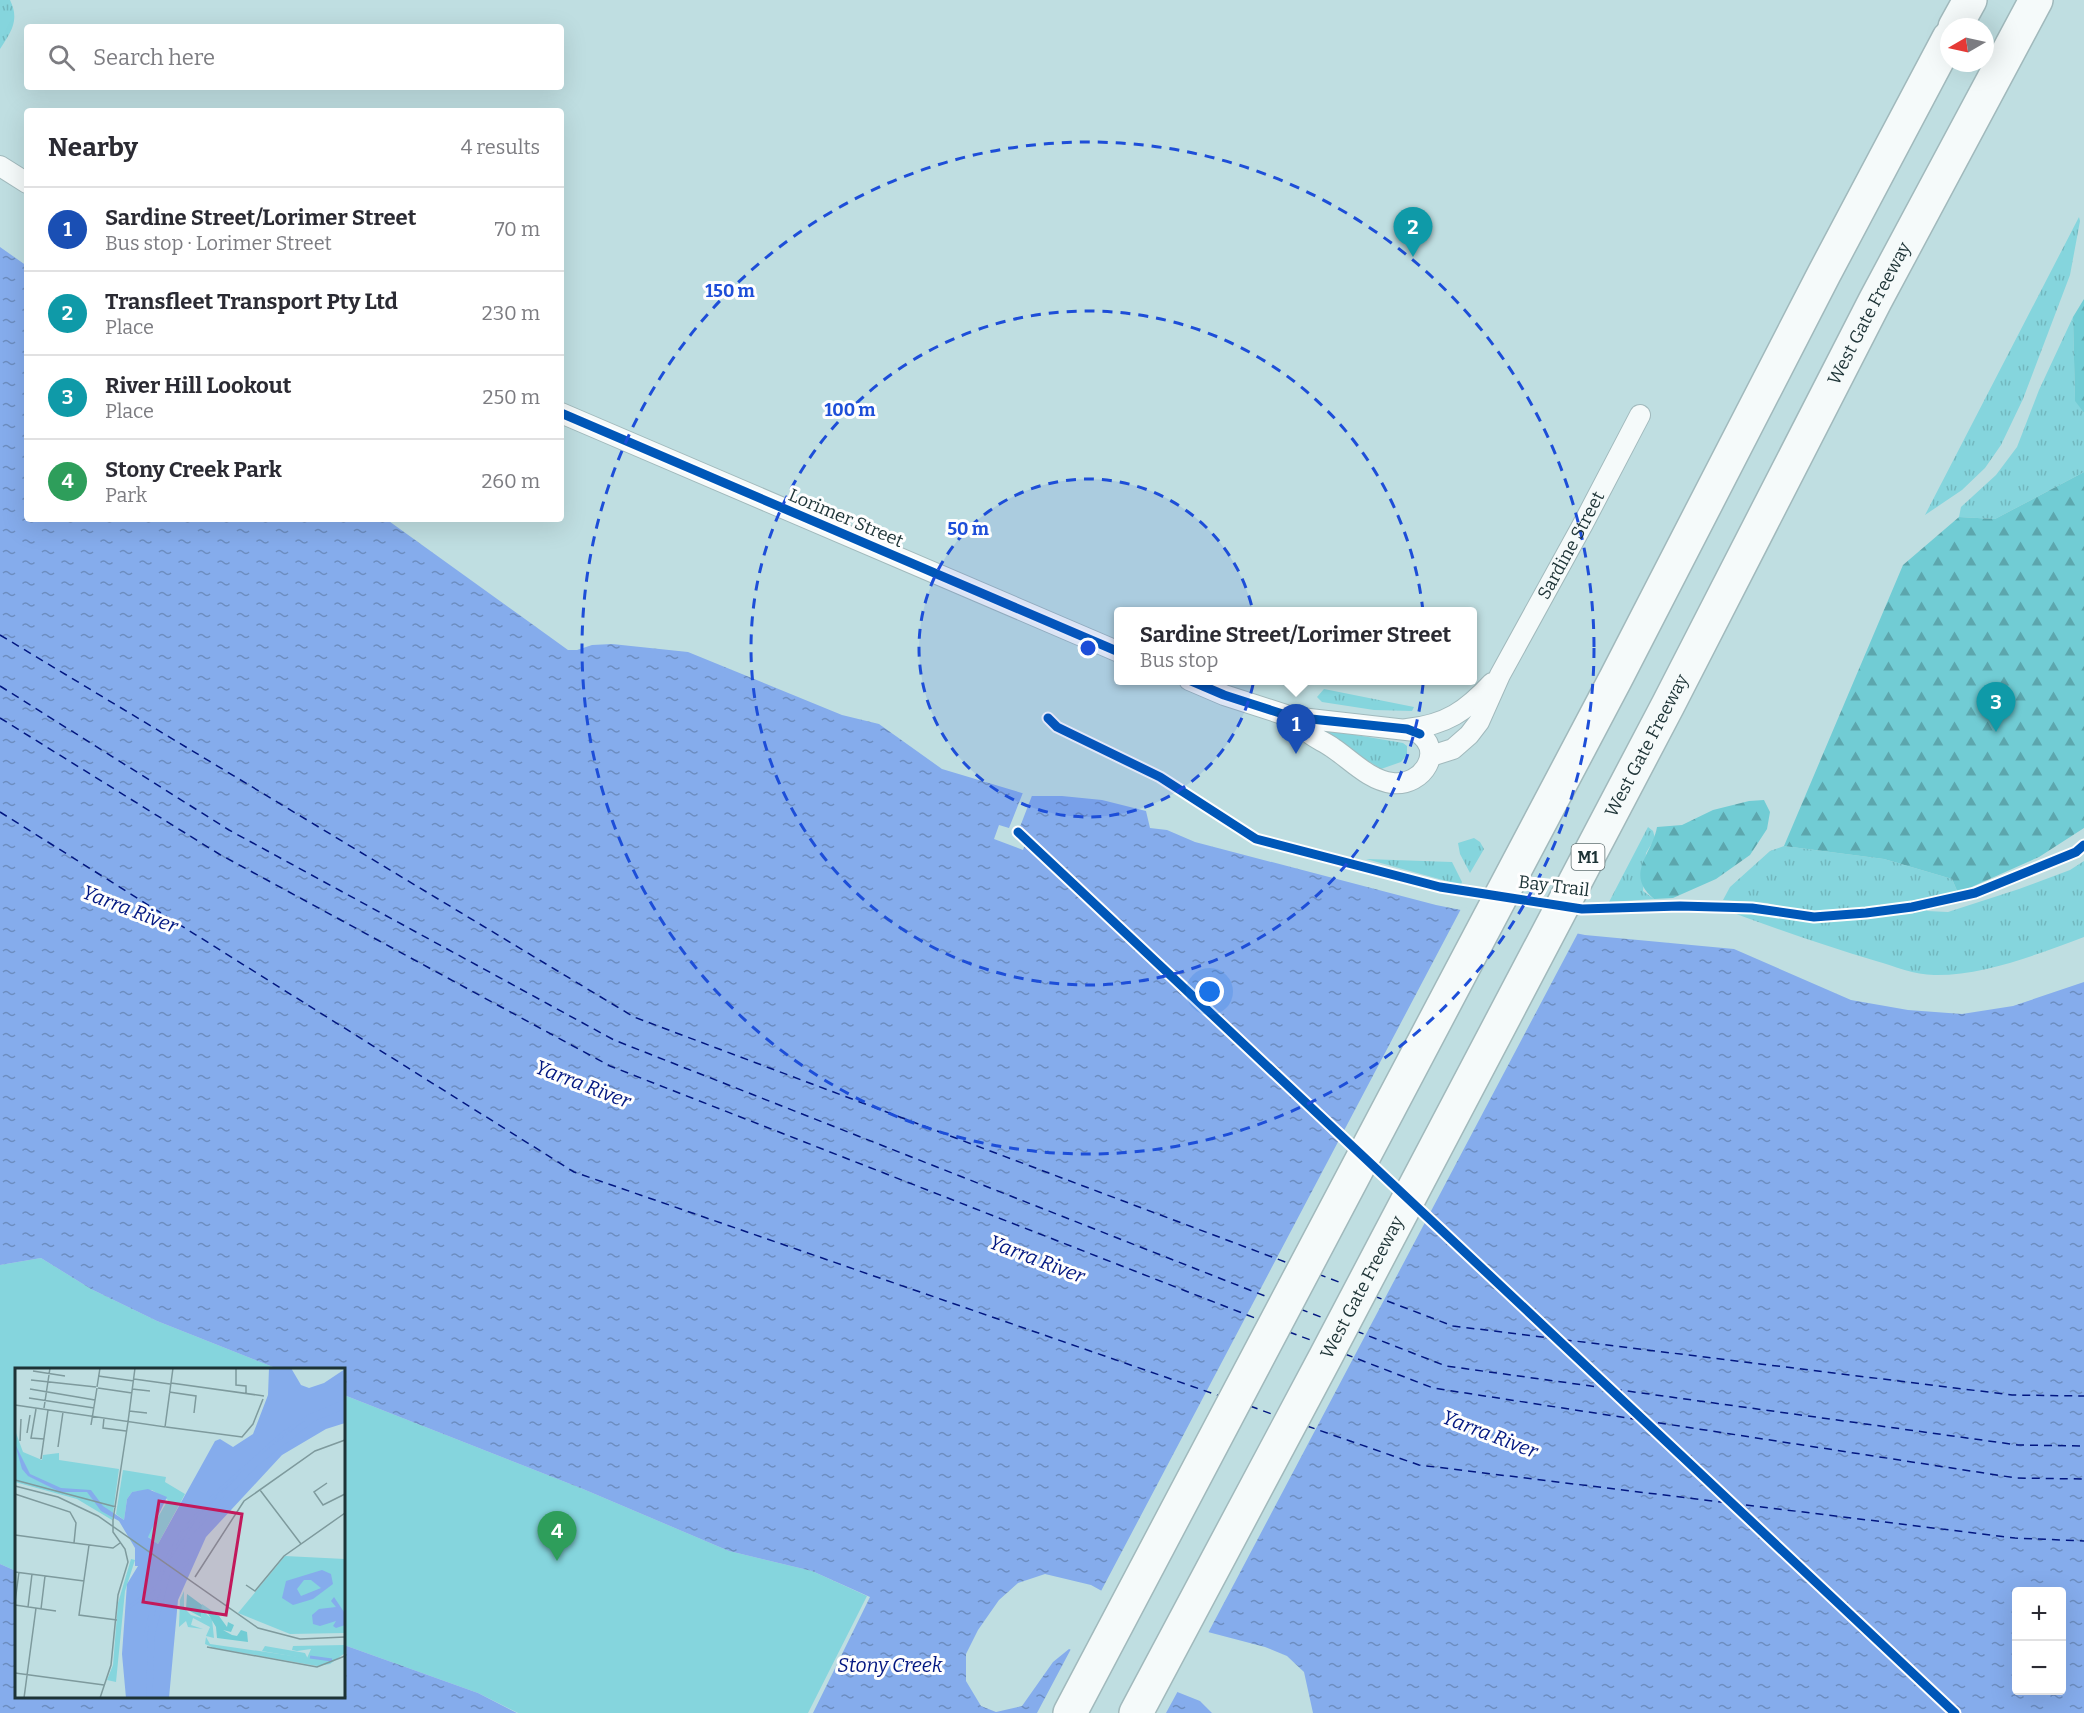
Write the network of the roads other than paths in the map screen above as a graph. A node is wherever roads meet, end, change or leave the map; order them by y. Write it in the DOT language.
graph roads {
  1 [pos="1970,0"];
  2 [pos="2036,0"];
  3 [pos="1960,18"];
  4 [pos="1940,55"];
  5 [pos="0,166"];
  6 [pos="24,181"];
  7 [pos="564,415"];
  8 [pos="1640,415"];
  9 [pos="1114,650"];
  10 [pos="1500,675"];
  11 [pos="1199,685"];
  12 [pos="1292,717"];
  13 [pos="1407,729"];
  14 [pos="1431,756"];
  15 [pos="1070,1713"];
  16 [pos="1136,1713"];
  1 -- 3 [label="highway"];
  2 -- 16 [label="highway, West Gate Freeway / M1"];
  4 -- 15 [label="highway"];
  5 -- 6 [label="street"];
  7 -- 9 [label="street, Lorimer Street"];
  8 -- 10 [label="street, Sardine Street"];
  10 -- 13 [label="street, Sardine Street"];
  10 -- 14 [label="street, Sardine Street"];
  11 -- 12 [label="street"];
  12 -- 13 [label="street"];
  12 -- 14 [label="street"];
  13 -- 14 [label="street"];
}
